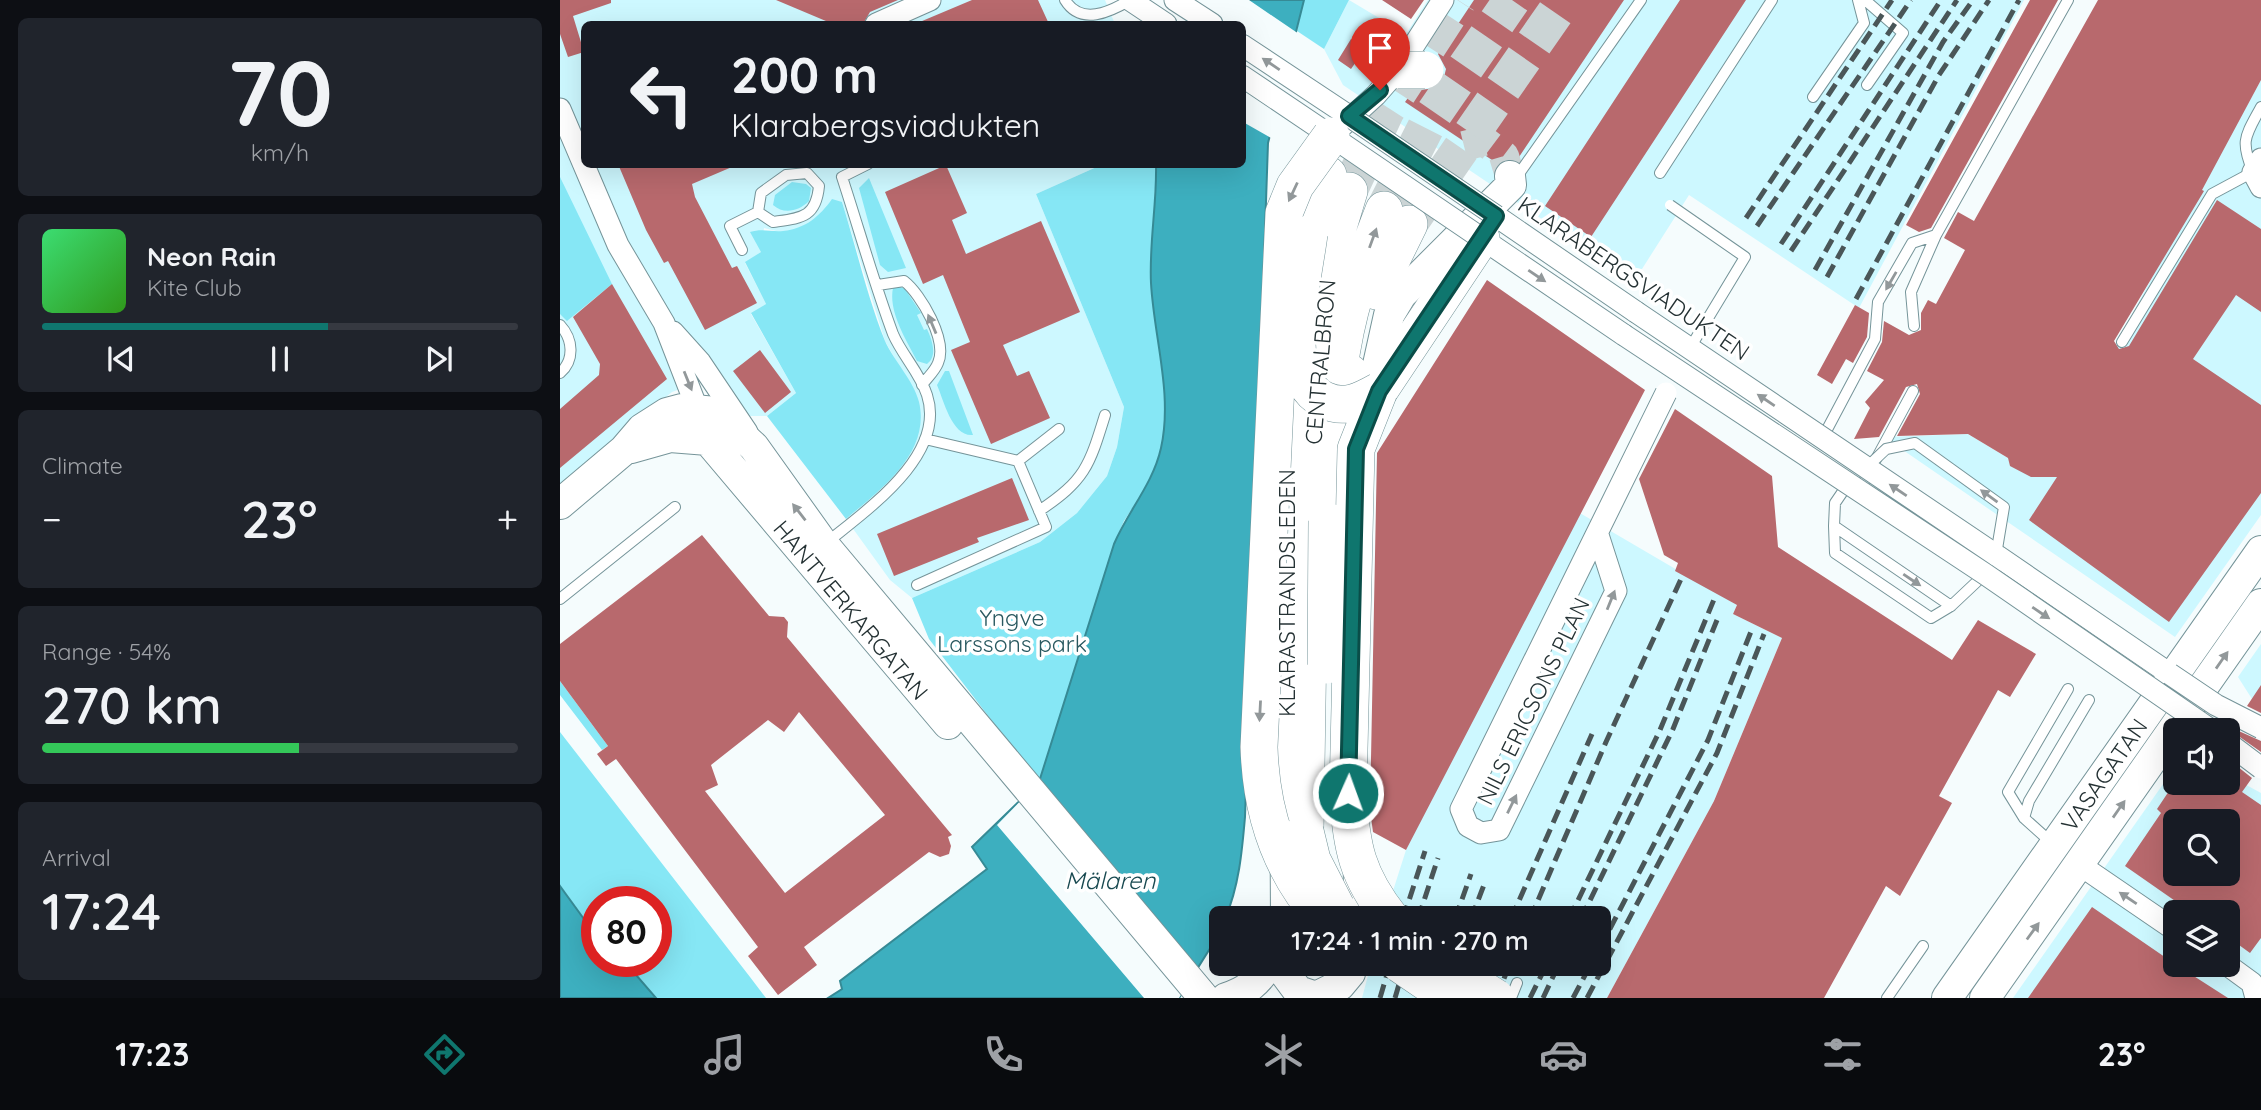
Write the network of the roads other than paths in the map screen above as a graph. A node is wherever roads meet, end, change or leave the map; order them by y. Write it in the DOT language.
graph roads {
  1 [pos="930,0"];
  2 [pos="1065,0"];
  3 [pos="1175,0"];
  4 [pos="1443,0"];
  5 [pos="1641,0"];
  6 [pos="1772,0"];
  7 [pos="1858,0"];
  8 [pos="1865,0"];
  9 [pos="2068,0"];
  10 [pos="1132,1"];
  11 [pos="883,21"];
  12 [pos="1162,21"];
  13 [pos="1207,21"];
  14 [pos="1246,48"];
  15 [pos="1246,78"];
  16 [pos="1867,85"];
  17 [pos="1813,97"];
  18 [pos="2261,107"];
  19 [pos="560,109"];
  20 [pos="1340,126"];
  21 [pos="581,150"];
  22 [pos="590,168"];
  23 [pos="860,168"];
  24 [pos="1660,173"];
  25 [pos="2258,173"];
  26 [pos="842,177"];
  27 [pos="1511,181"];
  28 [pos="819,186"];
  29 [pos="1670,205"];
  30 [pos="758,212"];
  31 [pos="1396,217"];
  32 [pos="1488,227"];
  33 [pos="1936,235"];
  34 [pos="742,250"];
  35 [pos="1329,257"];
  36 [pos="1435,258"];
  37 [pos="878,285"];
  38 [pos="664,323"];
  39 [pos="560,325"];
  40 [pos="1914,326"];
  41 [pos="2122,341"];
  42 [pos="1690,348"];
  43 [pos="1677,371"];
  44 [pos="560,373"];
  45 [pos="922,385"];
  46 [pos="1379,391"];
  47 [pos="1913,391"];
  48 [pos="699,409"];
  49 [pos="1105,415"];
  50 [pos="1059,429"];
  51 [pos="925,439"];
  52 [pos="1822,439"];
  53 [pos="708,440"];
  54 [pos="754,447"];
  55 [pos="624,450"];
  56 [pos="1811,459"];
  57 [pos="1018,461"];
  58 [pos="1858,480"];
  59 [pos="560,504"];
  60 [pos="676,507"];
  61 [pos="1039,512"];
  62 [pos="1319,517"];
  63 [pos="1834,526"];
  64 [pos="1598,535"];
  65 [pos="2261,551"];
  66 [pos="815,552"];
  67 [pos="1996,555"];
  68 [pos="1985,574"];
  69 [pos="916,585"];
  70 [pos="560,599"];
  71 [pos="2261,604"];
  72 [pos="1951,606"];
  73 [pos="2068,690"];
  74 [pos="2089,700"];
  75 [pos="2194,718"];
  76 [pos="2261,728"];
  77 [pos="2240,752"];
  78 [pos="2261,768"];
  79 [pos="1360,817"];
  80 [pos="2024,818"];
  81 [pos="2055,846"];
  82 [pos="2080,865"];
  83 [pos="1286,906"];
  84 [pos="1314,906"];
  85 [pos="1316,906"];
  86 [pos="1337,906"];
  87 [pos="1358,906"];
  88 [pos="1360,906"];
  89 [pos="1381,906"];
  90 [pos="2163,922"];
  91 [pos="1923,946"];
  92 [pos="2240,974"];
  93 [pos="1261,976"];
  94 [pos="1277,976"];
  95 [pos="1286,976"];
  96 [pos="1419,976"];
  97 [pos="1426,976"];
  98 [pos="1348,979"];
  99 [pos="1443,984"];
  100 [pos="1506,990"];
  101 [pos="1189,993"];
  102 [pos="2256,996"];
  103 [pos="1226,998"];
  104 [pos="1274,998"];
  105 [pos="1511,998"];
  106 [pos="1887,998"];
  107 [pos="1947,998"];
  108 [pos="1984,998"];
  1 -- 11 [label="street"];
  2 -- 10 [label="lane"];
  3 -- 13 [label="street"];
  4 -- 20 [label="street"];
  5 -- 27 [label="lane"];
  6 -- 24 [label="lane"];
  7 -- 17 [label="lane"];
  8 -- 16 [label="lane"];
  9 -- 33 [label="lane"];
  10 -- 12 [label="street"];
  20 -- 14 [label="street, KLARABERGSVIADUKTEN, one-way"];
  15 -- 20 [label="street, KLARABERGSVIADUKTEN"];
  18 -- 25 [label="lane"];
  19 -- 21 [label="street, HANTVERKARGATAN"];
  20 -- 32 [label="street, KLARABERGSVIADUKTEN, bridge"];
  20 -- 84 [label="highway, one-way, bridge"];
  22 -- 38 [label="street, HANTVERKARGATAN"];
  23 -- 26 [label="lane"];
  25 -- 41 [label="lane"];
  26 -- 28 [label="lane"];
  26 -- 37 [label="lane"];
  27 -- 36 [label="street"];
  28 -- 30 [label="lane"];
  28 -- 30 [label="lane"];
  29 -- 42 [label="lane, bridge"];
  30 -- 34 [label="lane"];
  31 -- 36 [label="street"];
  62 -- 31 [label="highway, KLARASTRANDSLEDEN, one-way"];
  32 -- 42 [label="street, KLARABERGSVIADUKTEN, bridge"];
  32 -- 43 [label="street, KLARABERGSVIADUKTEN, one-way, bridge"];
  32 -- 46 [label="highway"];
  33 -- 40 [label="lane"];
  33 -- 52 [label="lane, one-way"];
  35 -- 46 [label="highway, KLARASTRANDSLEDEN, bridge"];
  35 -- 62 [label="highway, CENTRALBRON"];
  35 -- 83 [label="street, KLARASTRANDSLEDEN"];
  36 -- 79 [label="street"];
  37 -- 45 [label="lane"];
  45 -- 37 [label="lane, one-way"];
  38 -- 48 [label="street, HANTVERKARGATAN, one-way"];
  38 -- 54 [label="street, HANTVERKARGATAN"];
  39 -- 44 [label="lane"];
  42 -- 43 [label="street, NILS ERICSONS PLAN"];
  52 -- 42 [label="street, KLARABERGSVIADUKTEN, one-way, bridge"];
  43 -- 56 [label="street, KLARABERGSVIADUKTEN, bridge"];
  43 -- 64 [label="street, NILS ERICSONS PLAN, bridge"];
  45 -- 51 [label="lane"];
  46 -- 89 [label="highway, bridge"];
  47 -- 58 [label="lane"];
  48 -- 53 [label="street, HANTVERKARGATAN"];
  48 -- 54 [label="street, HANTVERKARGATAN"];
  48 -- 55 [label="street"];
  49 -- 61 [label="lane"];
  50 -- 57 [label="lane"];
  51 -- 57 [label="lane"];
  51 -- 66 [label="lane"];
  52 -- 56 [label="street"];
  52 -- 58 [label="street, KLARABERGSVIADUKTEN, bridge"];
  53 -- 55 [label="street"];
  53 -- 66 [label="street, HANTVERKARGATAN"];
  66 -- 54 [label="street, HANTVERKARGATAN, one-way"];
  55 -- 59 [label="street"];
  56 -- 58 [label="street, KLARABERGSVIADUKTEN, bridge"];
  57 -- 61 [label="lane"];
  58 -- 63 [label="lane"];
  67 -- 58 [label="street, KLARABERGSVIADUKTEN, one-way, bridge"];
  67 -- 58 [label="lane, one-way, bridge"];
  58 -- 68 [label="street, KLARABERGSVIADUKTEN, bridge"];
  60 -- 70 [label="lane"];
  61 -- 69 [label="lane"];
  62 -- 86 [label="highway, CENTRALBRON, bridge"];
  62 -- 88 [label="highway, CENTRALBRON, bridge"];
  63 -- 72 [label="lane, one-way"];
  63 -- 72 [label="lane"];
  64 -- 64 [label="street, NILS ERICSONS PLAN, one-way, bridge"];
  65 -- 81 [label="street, VASAGATAN"];
  66 -- 101 [label="street, HANTVERKARGATAN"];
  67 -- 68 [label="street"];
  67 -- 76 [label="street, KLARABERGSVIADUKTEN, bridge"];
  68 -- 72 [label="lane"];
  68 -- 75 [label="street, KLARABERGSVIADUKTEN, one-way, bridge"];
  82 -- 71 [label="street, VASAGATAN, one-way"];
  73 -- 80 [label="lane"];
  74 -- 80 [label="lane"];
  77 -- 78 [label="street, bridge"];
  79 -- 85 [label="street"];
  79 -- 87 [label="street"];
  80 -- 81 [label="lane"];
  81 -- 82 [label="street"];
  81 -- 107 [label="street, VASAGATAN"];
  90 -- 82 [label="street, one-way"];
  108 -- 82 [label="street, VASAGATAN, one-way"];
  91 -- 106 [label="lane"];
  92 -- 102 [label="street"];
  93 -- 103 [label="street"];
  94 -- 104 [label="street"];
  95 -- 98 [label="street"];
  96 -- 99 [label="highway, bridge"];
  97 -- 99 [label="highway, bridge"];
  99 -- 100 [label="highway, bridge"];
  100 -- 105 [label="lane"];
}
